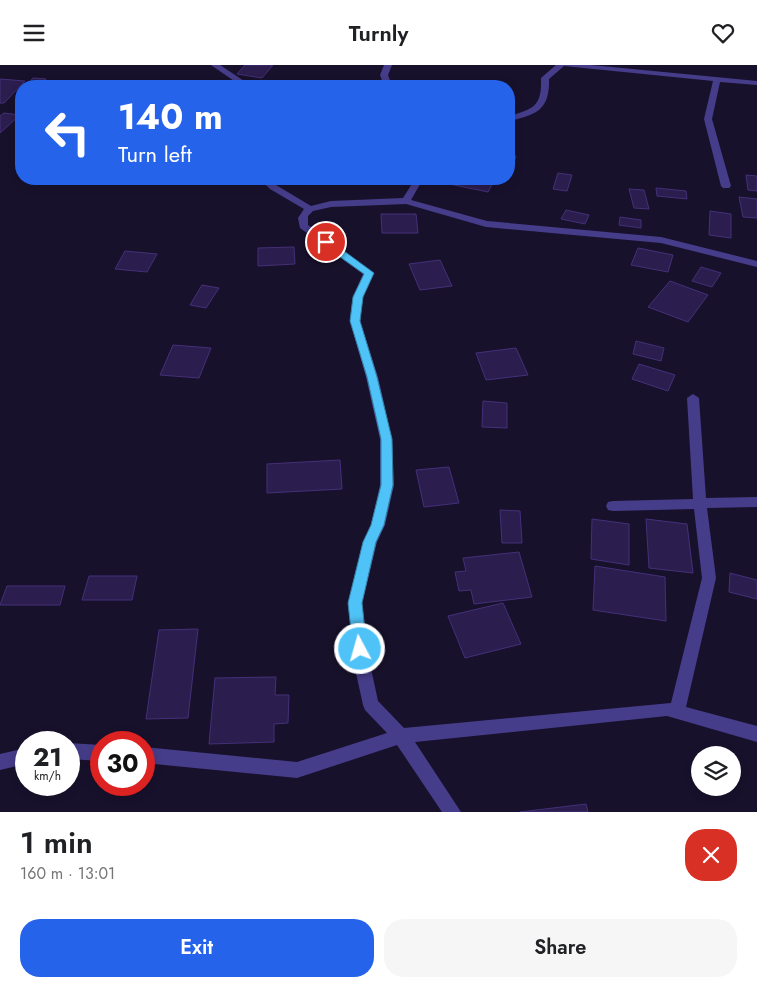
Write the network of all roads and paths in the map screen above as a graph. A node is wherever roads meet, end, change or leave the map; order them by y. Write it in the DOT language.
graph roads {
  1 [pos="215,65"];
  2 [pos="388,65"];
  3 [pos="561,65"];
  4 [pos="567,65"];
  5 [pos="717,79"];
  6 [pos="234,80"];
  7 [pos="386,80"];
  8 [pos="757,83"];
  9 [pos="515,117"];
  10 [pos="271,185"];
  11 [pos="415,185"];
  12 [pos="726,186"];
  13 [pos="406,201"];
  14 [pos="310,209"];
  15 [pos="757,264"];
  16 [pos="693,398"];
  17 [pos="757,503"];
  18 [pos="700,504"];
  19 [pos="614,507"];
  20 [pos="677,712"];
  21 [pos="757,734"];
  22 [pos="401,736"];
  23 [pos="155,756"];
  24 [pos="15,759"];
  25 [pos="0,762"];
  26 [pos="452,812"];
  1 -- 6 [label="street"];
  2 -- 7 [label="street"];
  3 -- 9 [label="street"];
  4 -- 5 [label="street"];
  5 -- 8 [label="street"];
  5 -- 12 [label="street"];
  10 -- 14 [label="street"];
  11 -- 13 [label="street"];
  13 -- 14 [label="street"];
  13 -- 15 [label="street"];
  14 -- 22 [label="street"];
  16 -- 18 [label="street"];
  17 -- 18 [label="street"];
  18 -- 19 [label="street"];
  18 -- 20 [label="street"];
  20 -- 21 [label="street"];
  20 -- 22 [label="street"];
  22 -- 23 [label="street"];
  22 -- 26 [label="street"];
  24 -- 25 [label="street"];
}
